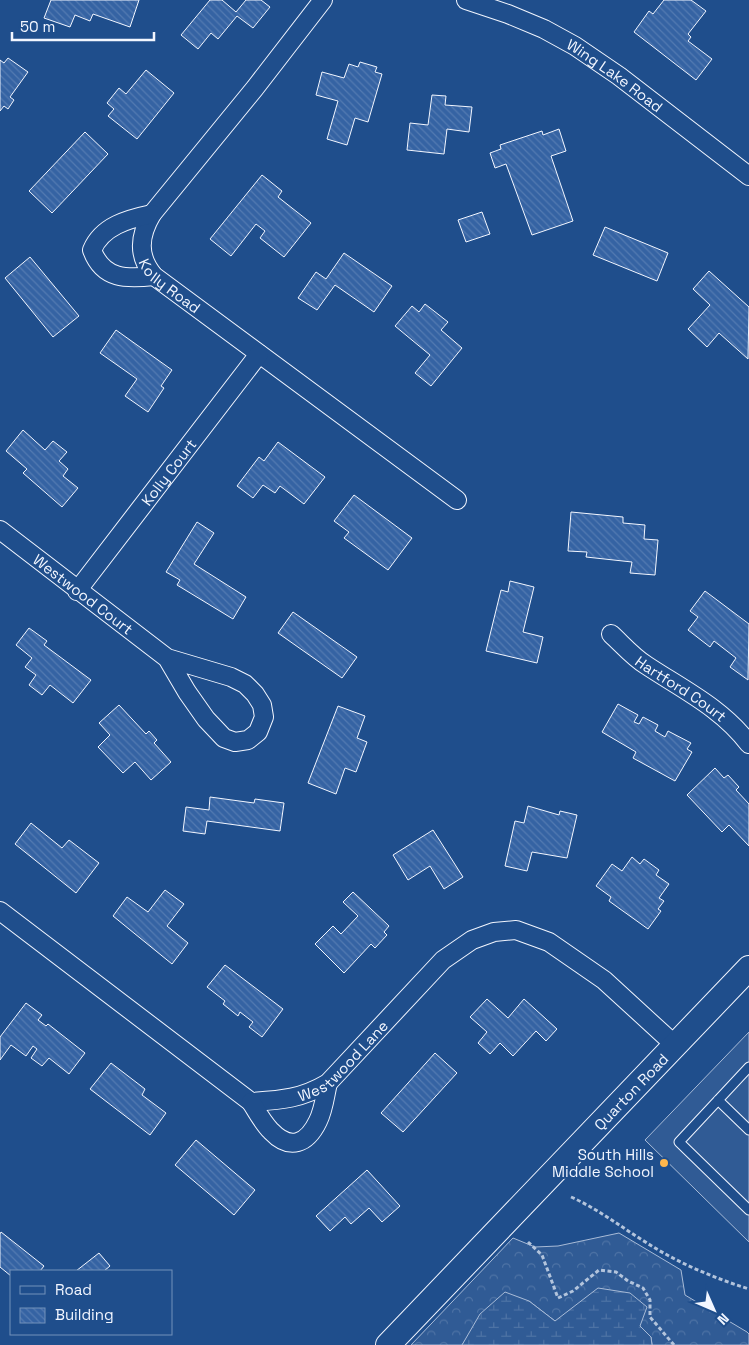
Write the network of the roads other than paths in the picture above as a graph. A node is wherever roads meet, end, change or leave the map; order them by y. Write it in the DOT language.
graph roads {
  1 [pos="324,0"];
  2 [pos="466,0"];
  3 [pos="749,176"];
  4 [pos="152,214"];
  5 [pos="154,276"];
  6 [pos="259,354"];
  7 [pos="457,500"];
  8 [pos="0,530"];
  9 [pos="77,590"];
  10 [pos="611,634"];
  11 [pos="167,658"];
  12 [pos="749,744"];
  13 [pos="0,911"];
  14 [pos="749,968"];
  15 [pos="674,1045"];
  16 [pos="749,1067"];
  17 [pos="328,1083"];
  18 [pos="718,1100"];
  19 [pos="251,1102"];
  20 [pos="749,1130"];
  21 [pos="749,1210"];
  22 [pos="388,1345"];
  1 -- 4 [label="street, Kolly Road"];
  2 -- 3 [label="street, Wing Lake Road"];
  4 -- 5 [label="street, Kolly Road"];
  4 -- 5 [label="street"];
  5 -- 6 [label="street, Kolly Road"];
  6 -- 7 [label="street, Kolly Road"];
  6 -- 9 [label="street, Kolly Court"];
  8 -- 9 [label="street, Westwood Court"];
  9 -- 11 [label="street, Westwood Court"];
  10 -- 12 [label="street, Hartford Court"];
  11 -- 11 [label="street, Westwood Court"];
  13 -- 19 [label="street"];
  14 -- 15 [label="street, Quarton Road"];
  15 -- 17 [label="street, Westwood Lane"];
  15 -- 22 [label="street, Quarton Road"];
  16 -- 18 [label="lane"];
  17 -- 19 [label="street, Westwood Lane"];
  17 -- 19 [label="street"];
  18 -- 20 [label="lane"];
  18 -- 21 [label="lane"];
}
